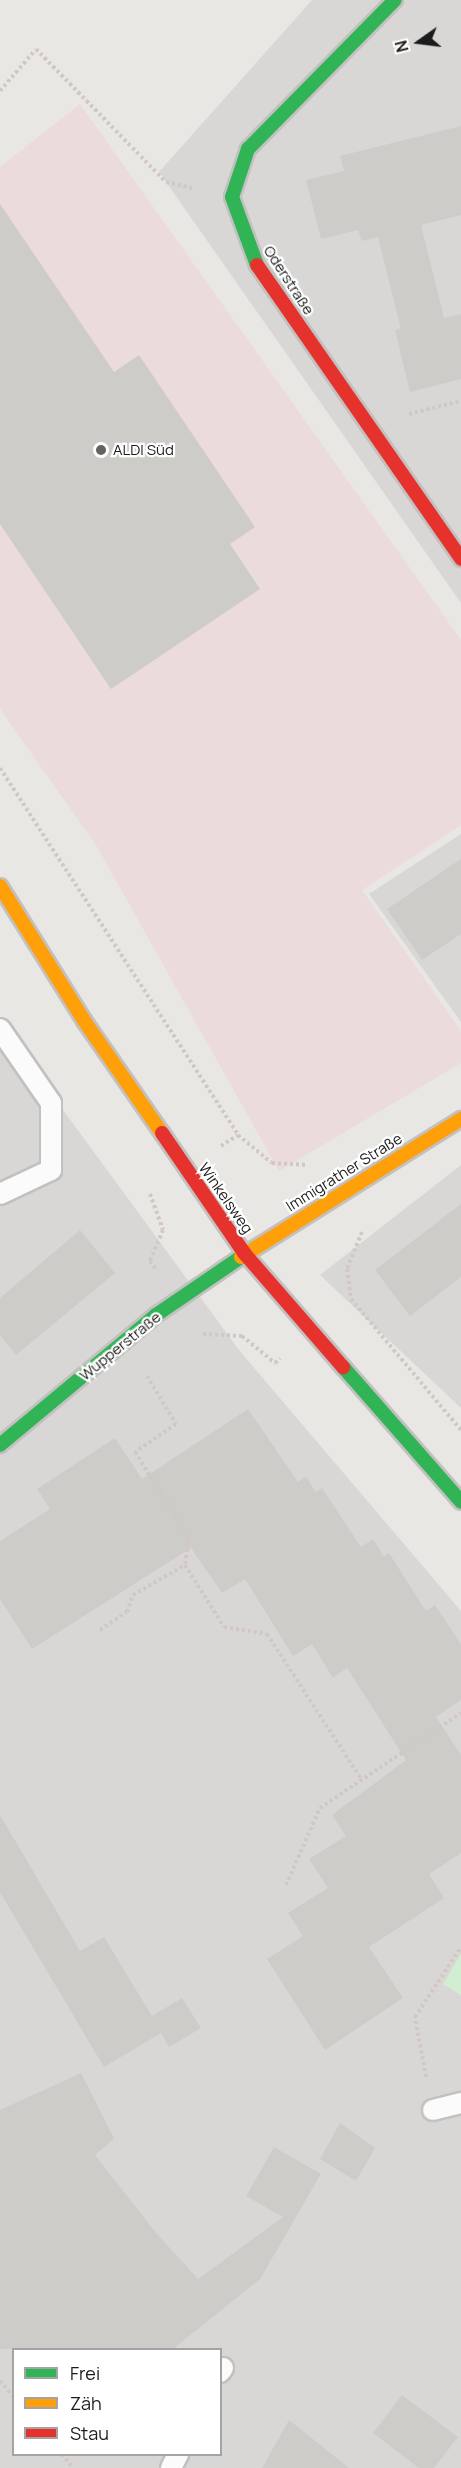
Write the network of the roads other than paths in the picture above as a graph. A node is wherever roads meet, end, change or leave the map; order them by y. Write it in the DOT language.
graph roads {
  1 [pos="395,0"];
  2 [pos="461,559"];
  3 [pos="0,886"];
  4 [pos="0,1029"];
  5 [pos="461,1119"];
  6 [pos="0,1194"];
  7 [pos="245,1254"];
  8 [pos="0,1444"];
  9 [pos="461,1502"];
  10 [pos="461,2103"];
  11 [pos="433,2110"];
  1 -- 2 [label="street, Oderstraße"];
  3 -- 7 [label="street, Winkelsweg"];
  4 -- 6 [label="lane"];
  5 -- 7 [label="street, Immigrather Straße"];
  7 -- 8 [label="street, Wupperstraße"];
  7 -- 9 [label="street, Winkelsweg"];
  10 -- 11 [label="lane"];
}
